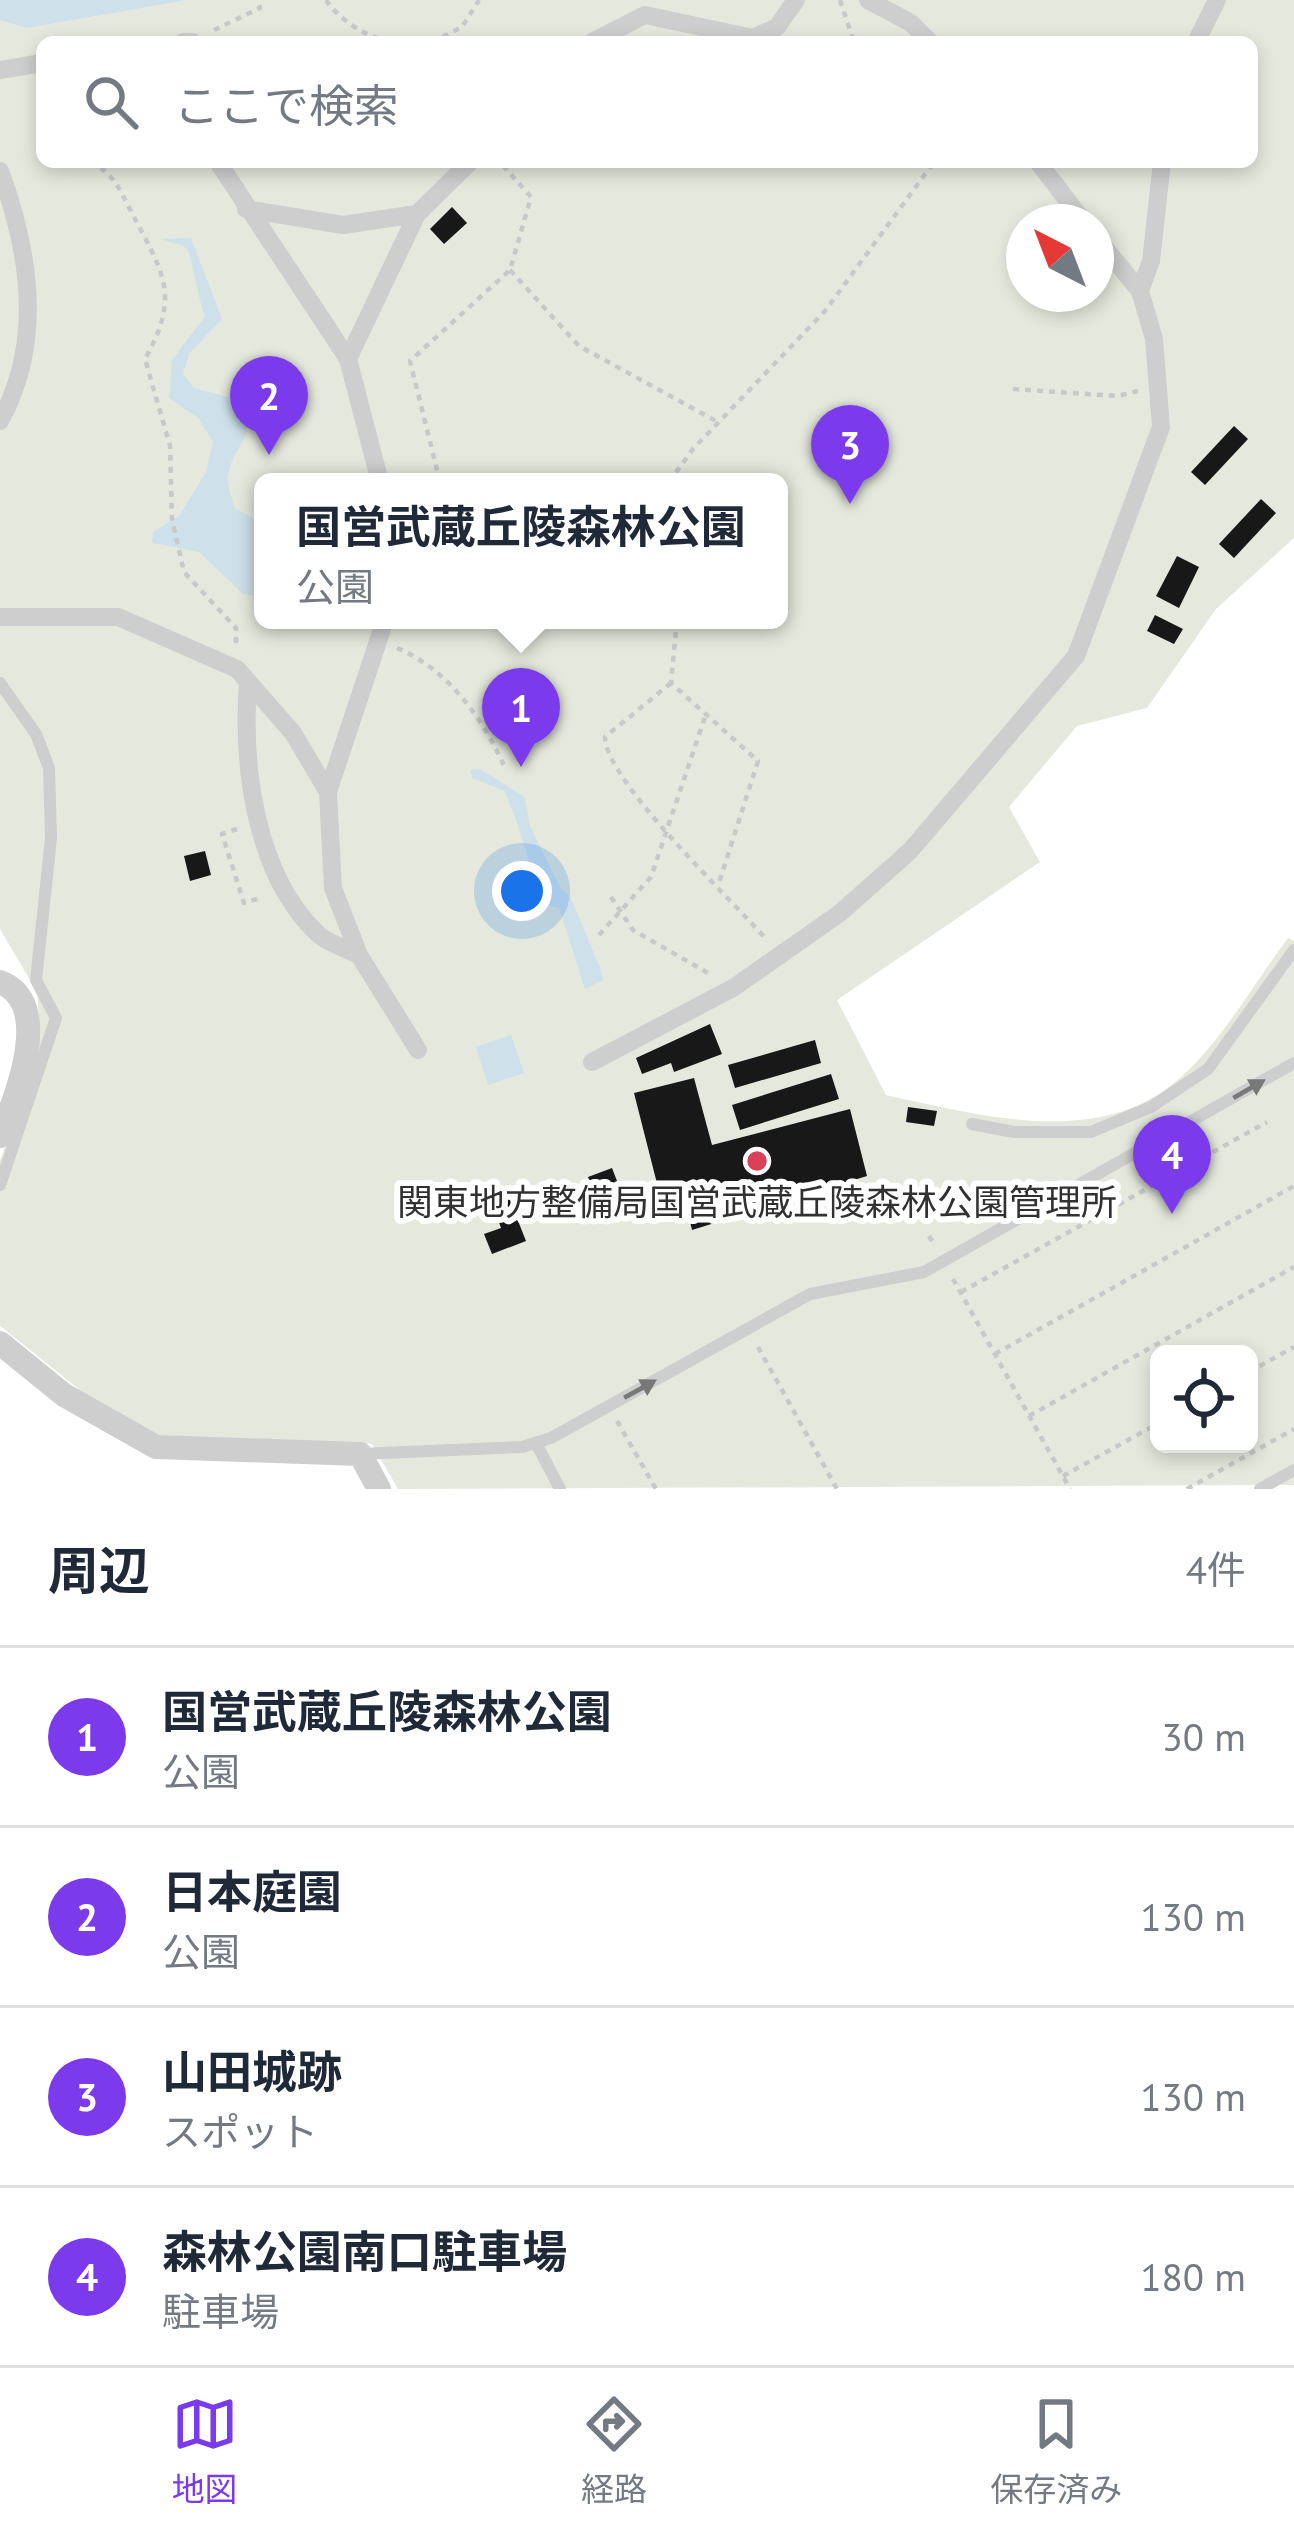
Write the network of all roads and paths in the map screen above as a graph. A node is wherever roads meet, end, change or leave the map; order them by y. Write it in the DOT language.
graph roads {
  1 [pos="258,0"];
  2 [pos="326,0"];
  3 [pos="478,0"];
  4 [pos="796,0"];
  5 [pos="840,0"];
  6 [pos="868,0"];
  7 [pos="1216,0"];
  8 [pos="203,36"];
  9 [pos="380,36"];
  10 [pos="444,36"];
  11 [pos="604,36"];
  12 [pos="744,36"];
  13 [pos="757,36"];
  14 [pos="852,36"];
  15 [pos="924,36"];
  16 [pos="1199,36"];
  17 [pos="36,64"];
  18 [pos="0,70"];
  19 [pos="104,168"];
  20 [pos="222,168"];
  21 [pos="464,168"];
  22 [pos="505,168"];
  23 [pos="930,168"];
  24 [pos="1043,168"];
  25 [pos="1161,168"];
  26 [pos="0,171"];
  27 [pos="1070,204"];
  28 [pos="246,209"];
  29 [pos="417,214"];
  30 [pos="1114,259"];
  31 [pos="509,270"];
  32 [pos="1140,290"];
  33 [pos="348,359"];
  34 [pos="1157,386"];
  35 [pos="1013,389"];
  36 [pos="0,421"];
  37 [pos="718,422"];
  38 [pos="378,473"];
  39 [pos="438,473"];
  40 [pos="676,473"];
  41 [pos="0,616"];
  42 [pos="383,629"];
  43 [pos="676,629"];
  44 [pos="379,640"];
  45 [pos="242,675"];
  46 [pos="0,682"];
  47 [pos="671,683"];
  48 [pos="706,714"];
  49 [pos="506,770"];
  50 [pos="328,792"];
  51 [pos="260,822"];
  52 [pos="667,830"];
  53 [pos="718,886"];
  54 [pos="286,890"];
  55 [pos="611,897"];
  56 [pos="621,912"];
  57 [pos="599,934"];
  58 [pos="1294,950"];
  59 [pos="359,955"];
  60 [pos="782,956"];
  61 [pos="0,982"];
  62 [pos="733,988"];
  63 [pos="418,1050"];
  64 [pos="592,1061"];
  65 [pos="1294,1063"];
  66 [pos="1267,1122"];
  67 [pos="972,1124"];
  68 [pos="0,1136"];
  69 [pos="0,1185"];
  70 [pos="1294,1186"];
  71 [pos="929,1236"];
  72 [pos="935,1246"];
  73 [pos="1294,1267"];
  74 [pos="950,1274"];
  75 [pos="961,1292"];
  76 [pos="754,1339"];
  77 [pos="0,1343"];
  78 [pos="1294,1347"];
  79 [pos="995,1354"];
  80 [pos="1258,1367"];
  81 [pos="1029,1416"];
  82 [pos="616,1418"];
  83 [pos="1150,1428"];
  84 [pos="1294,1429"];
  85 [pos="536,1443"];
  86 [pos="360,1454"];
  87 [pos="1294,1470"];
  88 [pos="1064,1476"];
  89 [pos="379,1489"];
  90 [pos="560,1489"];
  91 [pos="656,1489"];
  92 [pos="837,1489"];
  93 [pos="1070,1489"];
  94 [pos="1186,1489"];
  95 [pos="1260,1489"];
  1 -- 8 [label="path"];
  2 -- 9 [label="path"];
  3 -- 10 [label="path"];
  4 -- 13 [label="street"];
  5 -- 14 [label="path"];
  6 -- 15 [label="street"];
  7 -- 16 [label="street"];
  11 -- 12 [label="street"];
  17 -- 18 [label="street"];
  19 -- 45 [label="path"];
  20 -- 28 [label="street"];
  21 -- 29 [label="street"];
  22 -- 31 [label="path"];
  23 -- 37 [label="path"];
  24 -- 27 [label="street"];
  25 -- 32 [label="street"];
  26 -- 36 [label="street"];
  28 -- 29 [label="street"];
  28 -- 33 [label="street"];
  29 -- 33 [label="street"];
  30 -- 32 [label="street"];
  31 -- 37 [label="path"];
  31 -- 39 [label="path"];
  32 -- 34 [label="street"];
  33 -- 38 [label="street"];
  34 -- 35 [label="path"];
  34 -- 60 [label="street"];
  37 -- 40 [label="path"];
  41 -- 45 [label="street"];
  42 -- 44 [label="street"];
  43 -- 47 [label="path"];
  44 -- 49 [label="path"];
  44 -- 50 [label="street"];
  45 -- 50 [label="street"];
  45 -- 51 [label="street"];
  46 -- 69 [label="lane"];
  47 -- 48 [label="path"];
  47 -- 52 [label="path"];
  48 -- 52 [label="path"];
  48 -- 53 [label="path"];
  50 -- 59 [label="street"];
  51 -- 54 [label="street"];
  51 -- 54 [label="path"];
  52 -- 53 [label="path"];
  52 -- 56 [label="path"];
  53 -- 60 [label="path"];
  54 -- 59 [label="street"];
  55 -- 56 [label="path"];
  56 -- 57 [label="path"];
  56 -- 62 [label="path"];
  58 -- 67 [label="lane"];
  59 -- 63 [label="street"];
  60 -- 62 [label="street"];
  61 -- 68 [label="street"];
  62 -- 64 [label="street"];
  85 -- 65 [label="lane, one-way"];
  66 -- 75 [label="path"];
  70 -- 79 [label="path"];
  71 -- 72 [label="path"];
  73 -- 81 [label="path"];
  74 -- 75 [label="path"];
  75 -- 79 [label="path"];
  76 -- 92 [label="path"];
  77 -- 86 [label="street"];
  78 -- 80 [label="path"];
  79 -- 81 [label="path"];
  81 -- 88 [label="path"];
  82 -- 91 [label="path"];
  83 -- 88 [label="path"];
  84 -- 94 [label="path"];
  85 -- 86 [label="lane"];
  85 -- 90 [label="lane"];
  86 -- 89 [label="street"];
  87 -- 95 [label="lane"];
  88 -- 93 [label="path"];
}
